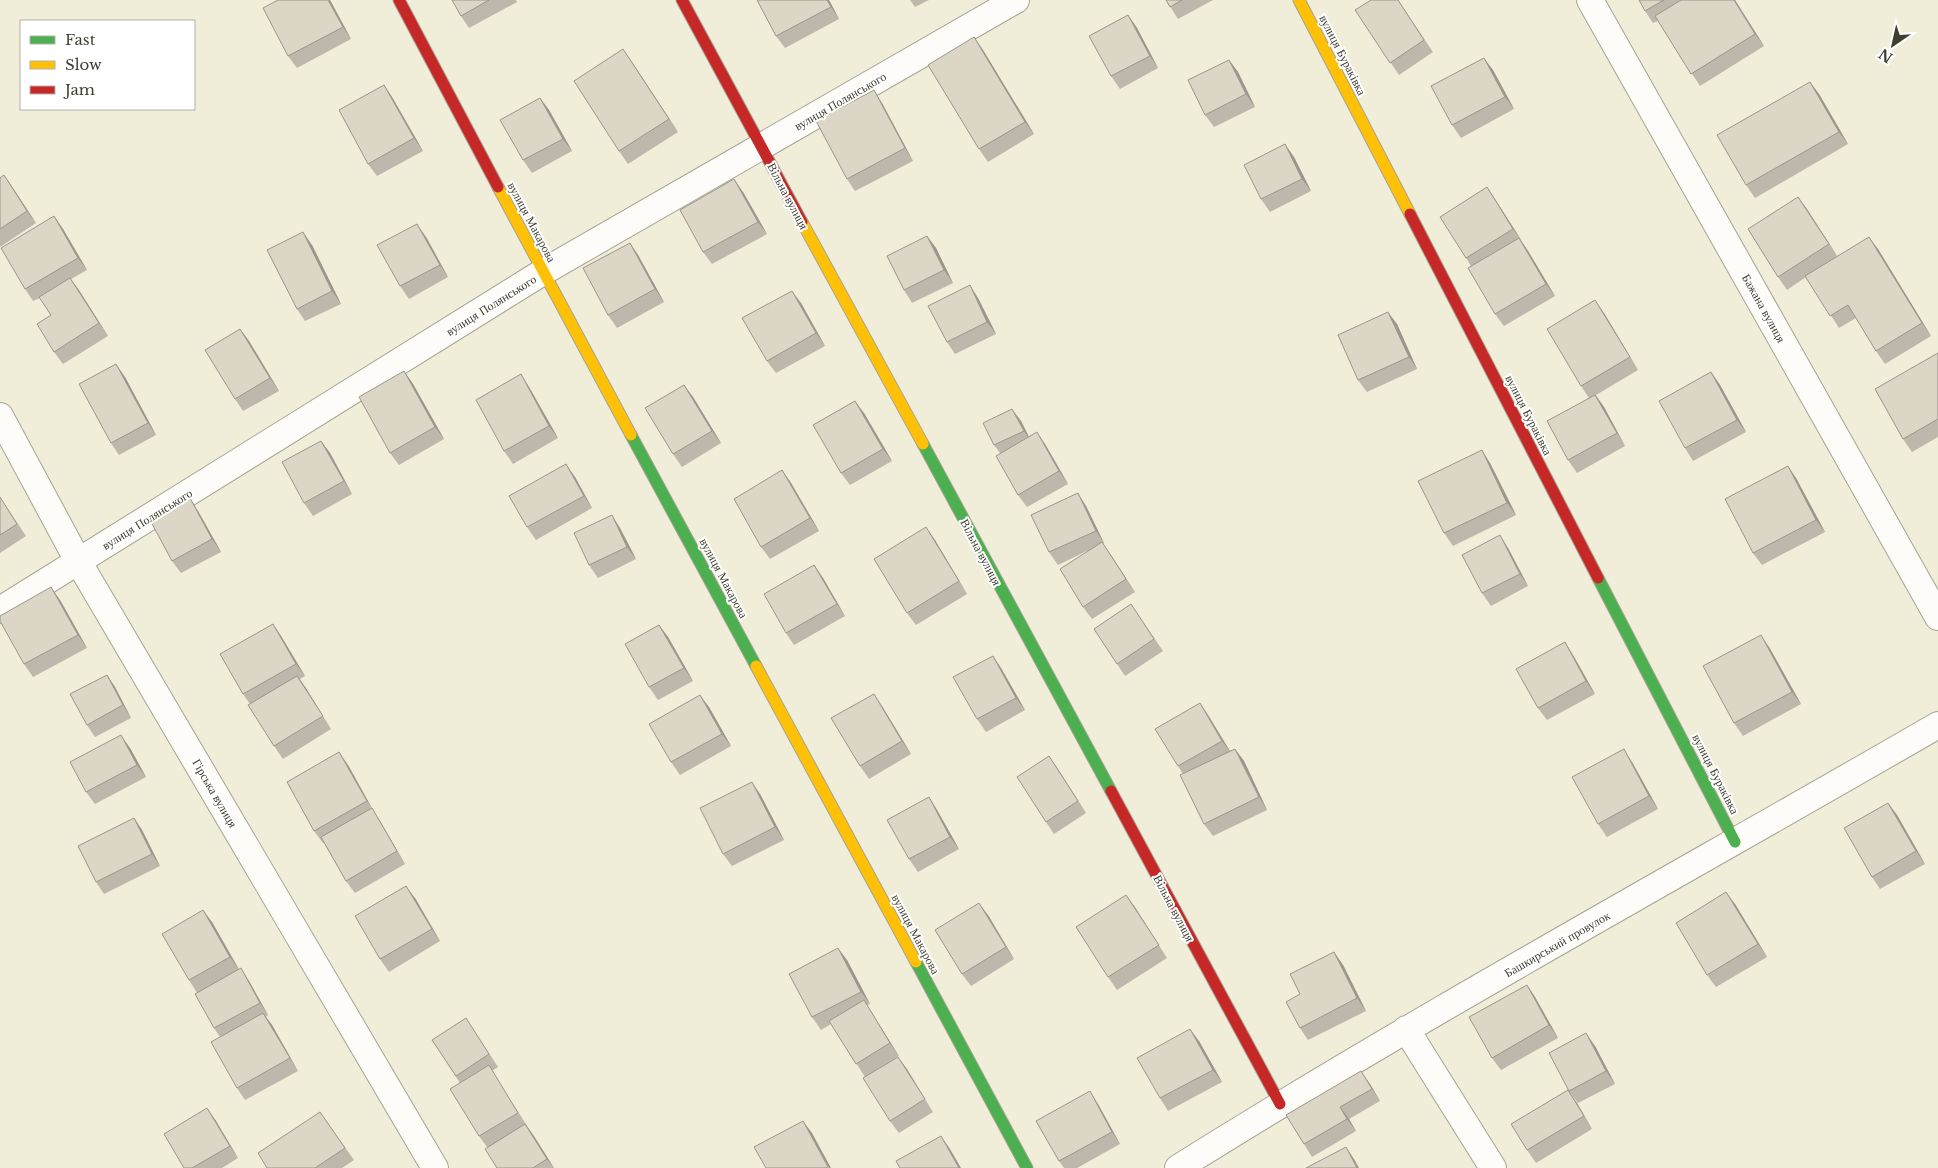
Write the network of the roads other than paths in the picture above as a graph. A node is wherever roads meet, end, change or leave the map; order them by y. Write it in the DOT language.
graph roads {
  1 [pos="399,0"];
  2 [pos="682,0"];
  3 [pos="1016,0"];
  4 [pos="1299,0"];
  5 [pos="1590,0"];
  6 [pos="760,146"];
  7 [pos="543,272"];
  8 [pos="0,416"];
  9 [pos="78,561"];
  10 [pos="0,610"];
  11 [pos="1938,617"];
  12 [pos="1938,725"];
  13 [pos="1735,842"];
  14 [pos="1406,1029"];
  15 [pos="1280,1104"];
  16 [pos="435,1168"];
  17 [pos="1027,1168"];
  18 [pos="1178,1168"];
  19 [pos="1493,1168"];
  1 -- 7 [label="street, вулиця Макарова"];
  2 -- 6 [label="street, Вільна вулиця"];
  3 -- 6 [label="street, вулиця Полянського"];
  4 -- 13 [label="street, вулиця Бураківка"];
  5 -- 11 [label="street, Бажана вулиця"];
  6 -- 7 [label="street, вулиця Полянського"];
  6 -- 15 [label="street, Вільна вулиця"];
  7 -- 9 [label="street, вулиця Полянського"];
  7 -- 17 [label="street, вулиця Макарова"];
  8 -- 9 [label="street, Гірська вулиця"];
  9 -- 10 [label="street, вулиця Полянського"];
  9 -- 16 [label="street, Гірська вулиця"];
  12 -- 13 [label="street, Башкирський провулок"];
  13 -- 14 [label="street, Башкирський провулок"];
  14 -- 15 [label="street, Башкирський провулок"];
  14 -- 19 [label="street"];
  15 -- 18 [label="street, Башкирський провулок"];
}
